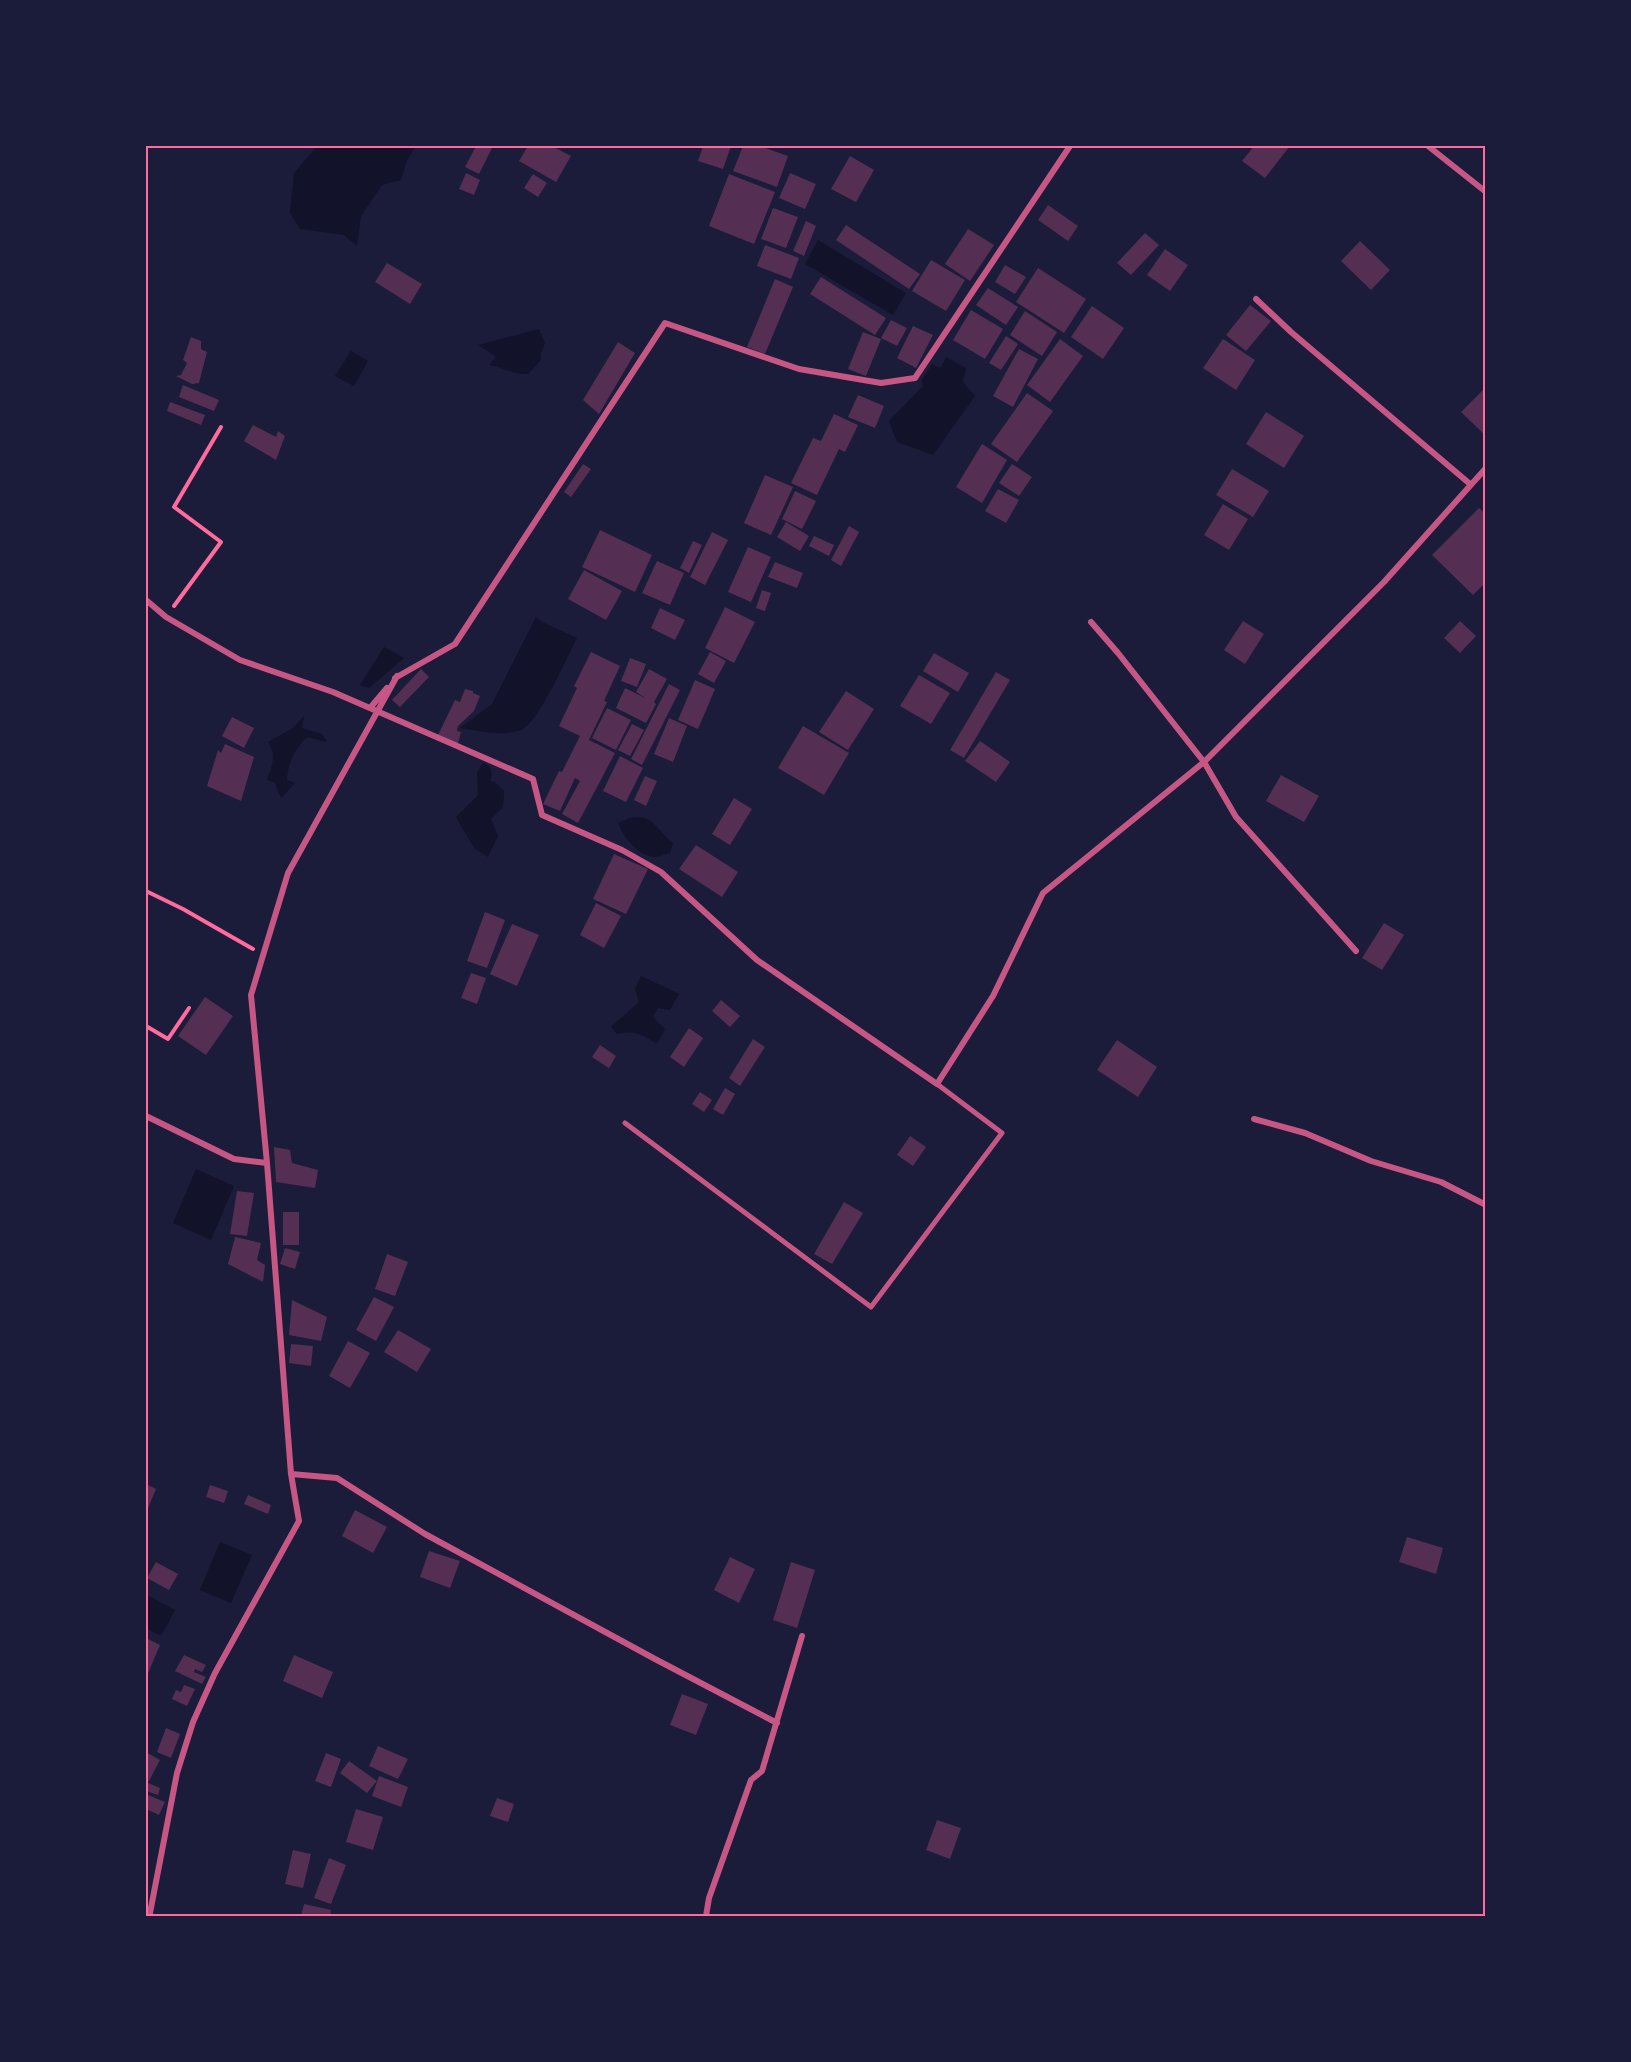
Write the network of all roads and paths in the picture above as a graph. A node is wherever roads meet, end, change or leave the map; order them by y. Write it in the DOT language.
graph roads {
  1 [pos="1070,146"];
  2 [pos="1428,146"];
  3 [pos="1485,192"];
  4 [pos="1256,299"];
  5 [pos="220,427"];
  6 [pos="1485,468"];
  7 [pos="1470,484"];
  8 [pos="146,600"];
  9 [pos="166,617"];
  10 [pos="1091,622"];
  11 [pos="374,710"];
  12 [pos="1204,762"];
  13 [pos="146,891"];
  14 [pos="1356,951"];
  15 [pos="264,954"];
  16 [pos="189,1008"];
  17 [pos="146,1026"];
  18 [pos="938,1084"];
  19 [pos="146,1116"];
  20 [pos="1254,1119"];
  21 [pos="625,1123"];
  22 [pos="267,1163"];
  23 [pos="1485,1205"];
  24 [pos="291,1474"];
  25 [pos="802,1636"];
  26 [pos="777,1723"];
  27 [pos="146,1915"];
  28 [pos="706,1917"];
  1 -- 11 [label="street"];
  2 -- 3 [label="street"];
  4 -- 7 [label="street"];
  5 -- 9 [label="path"];
  6 -- 7 [label="street"];
  7 -- 12 [label="street"];
  8 -- 9 [label="street"];
  9 -- 11 [label="street"];
  10 -- 12 [label="street"];
  11 -- 15 [label="street"];
  11 -- 18 [label="street"];
  12 -- 14 [label="street"];
  12 -- 18 [label="street"];
  13 -- 15 [label="path"];
  15 -- 22 [label="street"];
  16 -- 17 [label="path"];
  18 -- 21 [label="street"];
  19 -- 22 [label="street"];
  20 -- 23 [label="street"];
  22 -- 24 [label="street"];
  24 -- 26 [label="street"];
  24 -- 27 [label="street"];
  25 -- 26 [label="street"];
  26 -- 28 [label="street"];
}
